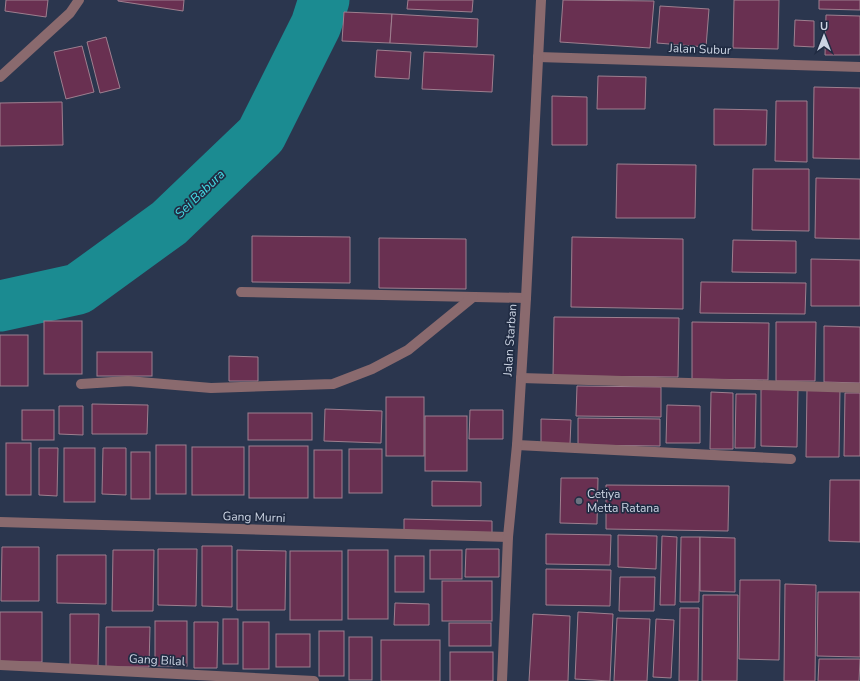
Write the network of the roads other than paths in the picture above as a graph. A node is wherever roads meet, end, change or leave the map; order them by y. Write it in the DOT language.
graph roads {
  1 [pos="79,0"];
  2 [pos="541,0"];
  3 [pos="538,58"];
  4 [pos="860,68"];
  5 [pos="0,77"];
  6 [pos="241,292"];
  7 [pos="474,297"];
  8 [pos="526,298"];
  9 [pos="521,378"];
  10 [pos="81,384"];
  11 [pos="860,388"];
  12 [pos="516,445"];
  13 [pos="791,458"];
  14 [pos="0,522"];
  15 [pos="508,537"];
  16 [pos="0,665"];
  17 [pos="314,681"];
  18 [pos="502,681"];
  1 -- 5 [label="street"];
  2 -- 3 [label="street, Jalan Starban"];
  3 -- 4 [label="street, Jalan Subur"];
  3 -- 8 [label="street, Jalan Starban"];
  6 -- 7 [label="street"];
  7 -- 8 [label="street"];
  7 -- 10 [label="street"];
  8 -- 9 [label="street, Jalan Starban"];
  9 -- 11 [label="street"];
  9 -- 12 [label="street, Jalan Starban"];
  12 -- 13 [label="street"];
  12 -- 15 [label="street, Jalan Starban"];
  14 -- 15 [label="street, Gang Murni"];
  15 -- 18 [label="street, Jalan Starban"];
  16 -- 17 [label="street, Gang Bilal"];
}
